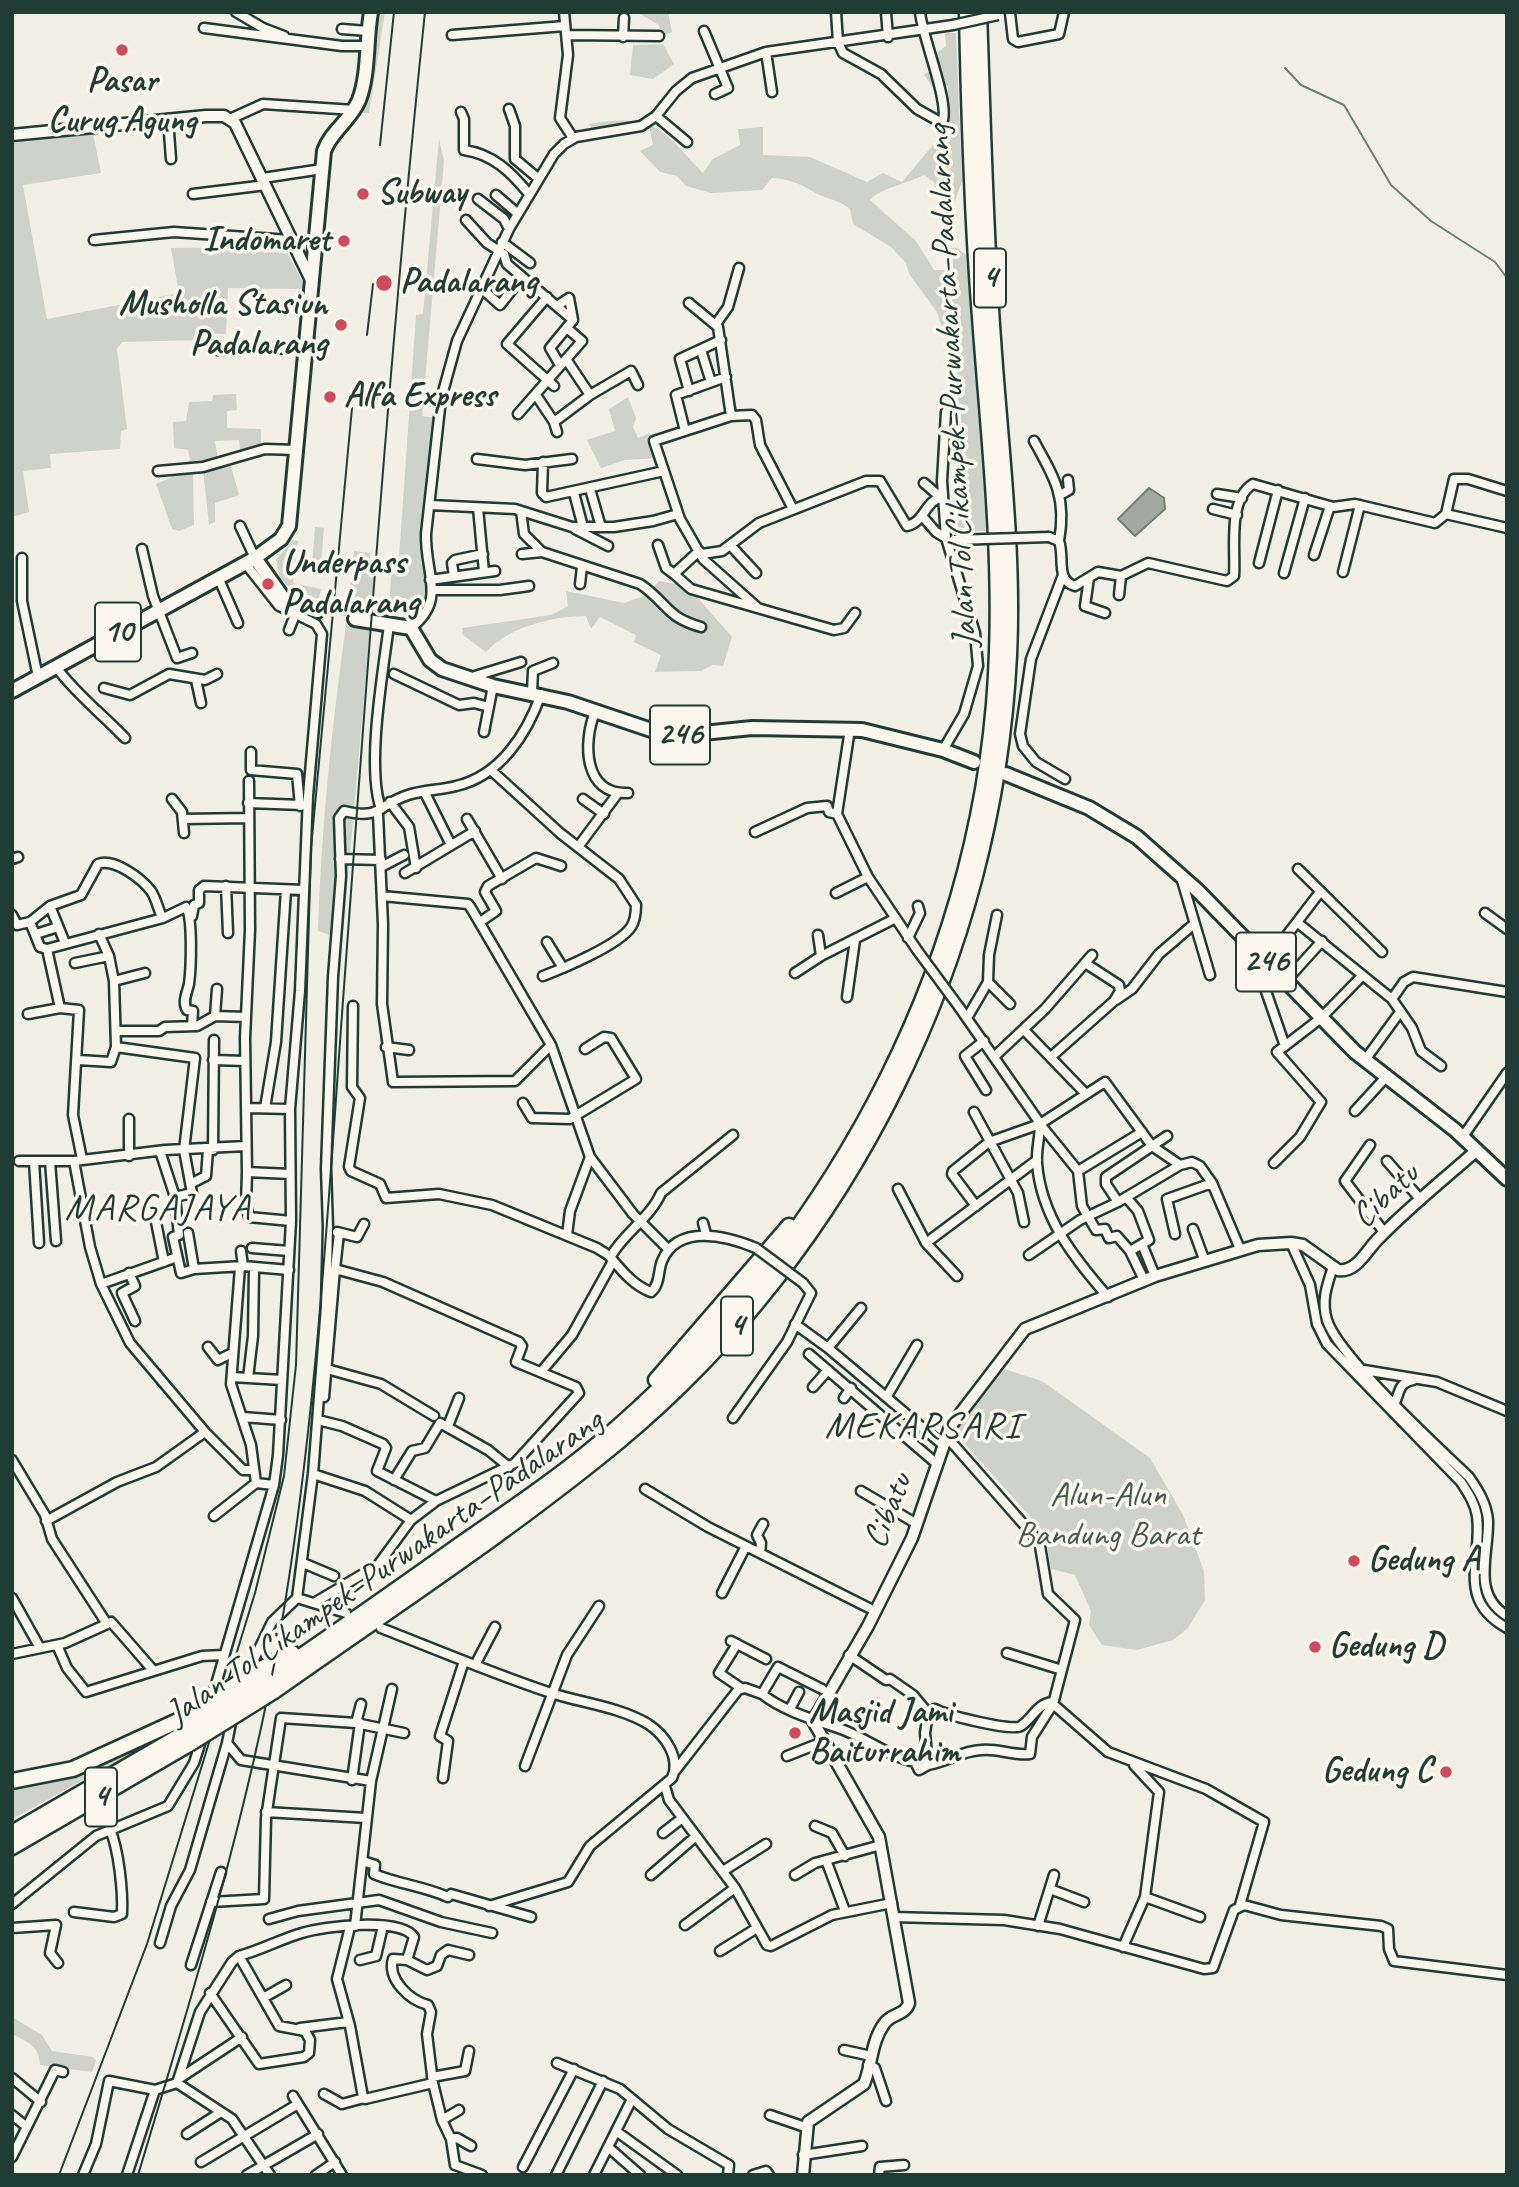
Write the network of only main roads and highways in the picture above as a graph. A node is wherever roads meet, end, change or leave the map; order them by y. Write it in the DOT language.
graph roads {
  1 [pos="371,12"];
  2 [pos="967,12"];
  3 [pos="979,12"];
  4 [pos="250,560"];
  5 [pos="318,608"];
  6 [pos="356,615"];
  7 [pos="12,691"];
  8 [pos="974,762"];
  9 [pos="1006,774"];
  10 [pos="1507,1179"];
  11 [pos="267,1680"];
  12 [pos="186,1739"];
  13 [pos="12,1781"];
  14 [pos="12,1833"];
  15 [pos="12,1847"];
  1 -- 4 [label="main road, 10"];
  2 -- 11 [label="highway, Jalan Tol Cikampek–Purwakarta–Padalarang / 4"];
  3 -- 11 [label="highway, Jalan Tol Cikampek–Purwakarta–Padalarang / 4"];
  4 -- 5 [label="main road"];
  4 -- 7 [label="main road, 10"];
  6 -- 8 [label="main road, 246"];
  9 -- 10 [label="main road, 246"];
  11 -- 12 [label="highway, Jalan Tol Cikampek–Purwakarta–Padalarang / 4, bridge"];
  11 -- 13 [label="highway, bridge"];
  12 -- 14 [label="highway, Jalan Tol Cikampek–Purwakarta–Padalarang / 4"];
  12 -- 15 [label="highway, Jalan Tol Cikampek–Purwakarta–Padalarang / 4"];
}
